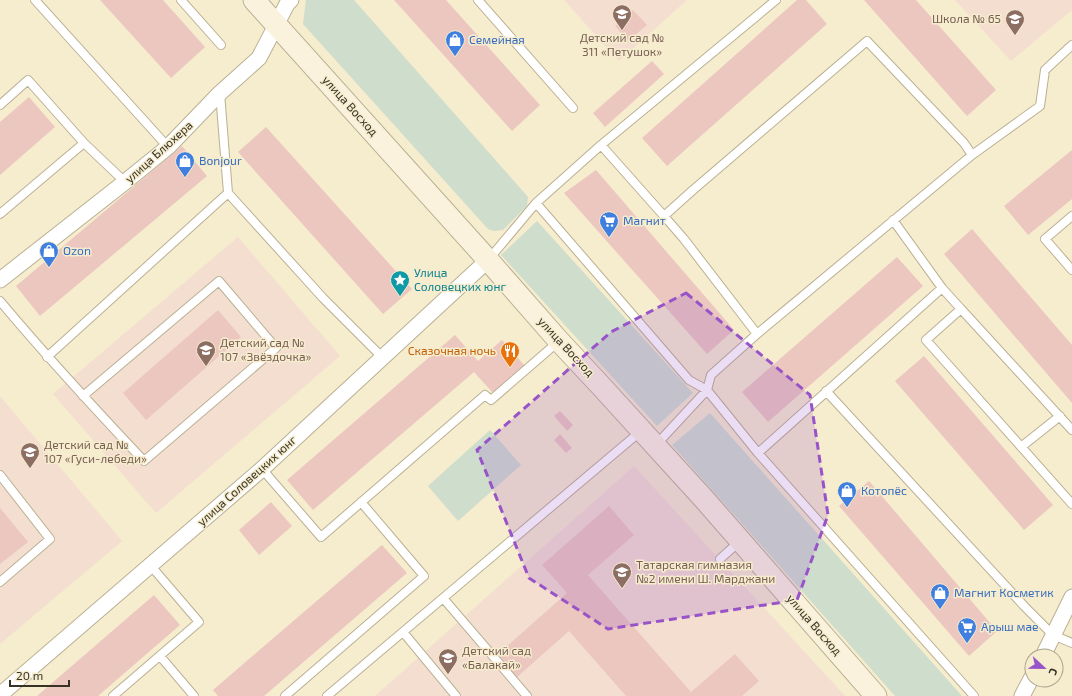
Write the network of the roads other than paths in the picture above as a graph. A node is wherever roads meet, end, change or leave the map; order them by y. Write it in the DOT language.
graph roads {
  1 [pos="35,0"];
  2 [pos="181,0"];
  3 [pos="254,0"];
  4 [pos="291,0"];
  5 [pos="478,0"];
  6 [pos="776,0"];
  7 [pos="276,24"];
  8 [pos="221,45"];
  9 [pos="1072,45"];
  10 [pos="220,93"];
  11 [pos="0,105"];
  12 [pos="573,108"];
  13 [pos="84,143"];
  14 [pos="601,145"];
  15 [pos="168,147"];
  16 [pos="972,155"];
  17 [pos="125,182"];
  18 [pos="228,193"];
  19 [pos="536,203"];
  20 [pos="0,214"];
  21 [pos="664,216"];
  22 [pos="1072,216"];
  23 [pos="893,220"];
  24 [pos="488,260"];
  25 [pos="1072,270"];
  26 [pos="0,280"];
  27 [pos="942,288"];
  28 [pos="0,301"];
  29 [pos="961,309"];
  30 [pos="757,334"];
  31 [pos="559,341"];
  32 [pos="47,357"];
  33 [pos="383,358"];
  34 [pos="707,390"];
  35 [pos="826,392"];
  36 [pos="83,396"];
  37 [pos="1060,416"];
  38 [pos="1072,430"];
  39 [pos="641,431"];
  40 [pos="655,446"];
  41 [pos="1021,447"];
  42 [pos="758,453"];
  43 [pos="262,469"];
  44 [pos="0,475"];
  45 [pos="361,502"];
  46 [pos="1072,504"];
  47 [pos="740,541"];
  48 [pos="720,559"];
  49 [pos="151,566"];
  50 [pos="0,582"];
  51 [pos="1072,597"];
  52 [pos="443,598"];
  53 [pos="403,632"];
  54 [pos="1053,635"];
  55 [pos="1072,643"];
  56 [pos="1046,648"];
  57 [pos="160,656"];
  58 [pos="0,695"];
  59 [pos="113,696"];
  60 [pos="194,696"];
  61 [pos="285,696"];
  62 [pos="327,696"];
  63 [pos="456,696"];
  64 [pos="527,696"];
  65 [pos="876,696"];
  66 [pos="974,696"];
  1 -- 15 [label="lane"];
  2 -- 8 [label="lane"];
  3 -- 7 [label="street, улица Восход"];
  4 -- 7 [label="street, улица Блюхера"];
  5 -- 12 [label="lane"];
  6 -- 14 [label="lane"];
  7 -- 10 [label="street, улица Блюхера"];
  7 -- 24 [label="street, улица Восход"];
  9 -- 16 [label="lane"];
  10 -- 15 [label="street, улица Блюхера"];
  10 -- 18 [label="lane"];
  11 -- 13 [label="lane"];
  13 -- 17 [label="lane"];
  13 -- 20 [label="lane"];
  14 -- 19 [label="lane"];
  14 -- 21 [label="lane"];
  15 -- 17 [label="street, улица Блюхера"];
  16 -- 21 [label="lane"];
  16 -- 23 [label="lane"];
  17 -- 26 [label="street, улица Блюхера"];
  18 -- 32 [label="lane"];
  18 -- 33 [label="lane"];
  19 -- 24 [label="lane"];
  19 -- 34 [label="lane"];
  21 -- 30 [label="lane"];
  22 -- 25 [label="lane"];
  23 -- 27 [label="lane"];
  23 -- 30 [label="lane"];
  24 -- 31 [label="street, улица Восход"];
  24 -- 33 [label="street, улица Соловецких юнг"];
  27 -- 29 [label="lane"];
  27 -- 35 [label="lane"];
  28 -- 32 [label="lane"];
  29 -- 37 [label="lane"];
  29 -- 41 [label="lane"];
  30 -- 34 [label="lane"];
  31 -- 39 [label="street, улица Восход"];
  31 -- 45 [label="lane"];
  32 -- 36 [label="lane"];
  33 -- 43 [label="street, улица Соловецких юнг"];
  34 -- 40 [label="lane"];
  34 -- 42 [label="lane"];
  35 -- 42 [label="lane"];
  35 -- 54 [label="lane"];
  36 -- 36 [label="lane"];
  37 -- 38 [label="lane"];
  37 -- 41 [label="lane"];
  39 -- 40 [label="street, улица Восход"];
  39 -- 52 [label="lane"];
  40 -- 47 [label="street, улица Восход"];
  41 -- 46 [label="lane"];
  42 -- 66 [label="lane"];
  43 -- 45 [label="lane"];
  43 -- 49 [label="street, улица Соловецких юнг"];
  44 -- 50 [label="lane"];
  45 -- 61 [label="lane"];
  47 -- 48 [label="lane"];
  47 -- 65 [label="street, улица Восход"];
  49 -- 57 [label="lane"];
  49 -- 58 [label="street, улица Соловецких юнг"];
  51 -- 54 [label="street"];
  52 -- 53 [label="lane"];
  52 -- 64 [label="lane"];
  53 -- 62 [label="lane"];
  53 -- 63 [label="lane"];
  54 -- 55 [label="lane"];
  54 -- 56 [label="street"];
  57 -- 59 [label="lane"];
  57 -- 60 [label="lane"];
}
